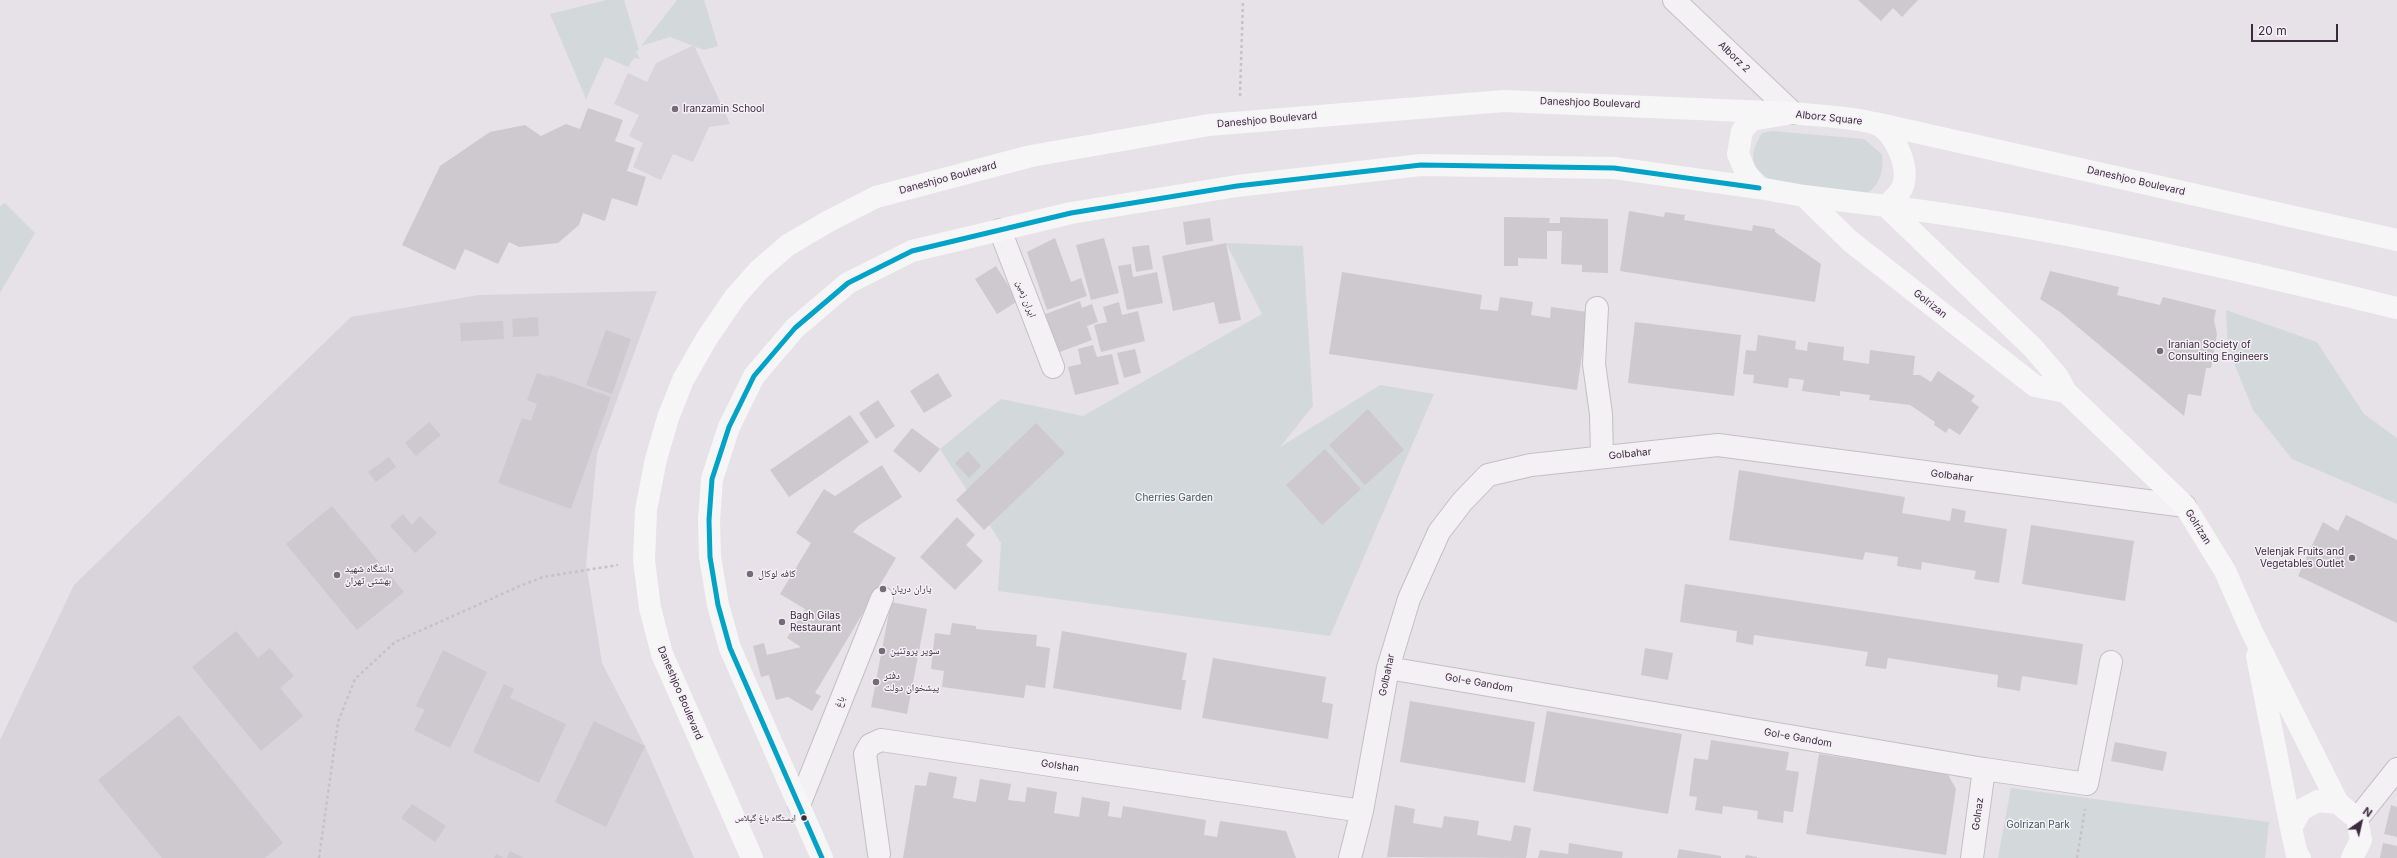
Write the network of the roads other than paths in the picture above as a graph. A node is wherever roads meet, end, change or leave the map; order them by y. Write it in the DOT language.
graph roads {
  1 [pos="1674,0"];
  2 [pos="1793,113"];
  3 [pos="1875,123"];
  4 [pos="1759,188"];
  5 [pos="1804,196"];
  6 [pos="1886,206"];
  7 [pos="1000,230"];
  8 [pos="2397,240"];
  9 [pos="1597,308"];
  10 [pos="2397,308"];
  11 [pos="1053,367"];
  12 [pos="2066,392"];
  13 [pos="1602,457"];
  14 [pos="2185,506"];
  15 [pos="882,598"];
  16 [pos="2251,630"];
  17 [pos="2111,662"];
  18 [pos="1388,668"];
  19 [pos="1984,769"];
  20 [pos="2397,769"];
  21 [pos="2338,802"];
  22 [pos="799,806"];
  23 [pos="1362,811"];
  24 [pos="2357,819"];
  25 [pos="2291,828"];
  26 [pos="879,854"];
  27 [pos="2298,857"];
  28 [pos="752,858"];
  29 [pos="822,858"];
  30 [pos="1350,858"];
  31 [pos="1972,858"];
  32 [pos="2352,858"];
  1 -- 2 [label="street, Alborz 2"];
  2 -- 3 [label="main road, Alborz Square"];
  2 -- 4 [label="main road, Alborz Square"];
  2 -- 28 [label="main road, Daneshjoo Boulevard"];
  3 -- 6 [label="main road, Alborz Square"];
  3 -- 8 [label="main road, Daneshjoo Boulevard"];
  4 -- 5 [label="main road"];
  4 -- 7 [label="main road"];
  5 -- 6 [label="main road"];
  5 -- 12 [label="main road, Golrizan"];
  6 -- 10 [label="main road"];
  6 -- 12 [label="main road, Golrizan"];
  7 -- 11 [label="street, ایران زمین"];
  7 -- 22 [label="main road"];
  9 -- 13 [label="street"];
  12 -- 14 [label="main road, Golrizan"];
  13 -- 14 [label="street, Golbahar"];
  13 -- 18 [label="street, Golbahar"];
  14 -- 16 [label="main road, Golrizan"];
  15 -- 22 [label="street, باغ"];
  16 -- 21 [label="main road, Golrizan"];
  16 -- 25 [label="main road, Golrizan"];
  17 -- 19 [label="street, Gol-e Gandom"];
  18 -- 19 [label="street, Gol-e Gandom"];
  18 -- 23 [label="street, Golbahar"];
  19 -- 31 [label="street, Golnaz"];
  20 -- 24 [label="street"];
  21 -- 24 [label="main road"];
  21 -- 25 [label="main road"];
  22 -- 29 [label="main road"];
  23 -- 26 [label="street, Golshan"];
  23 -- 30 [label="street, Golbahar"];
  24 -- 32 [label="main road"];
  25 -- 27 [label="main road, Golrizan"];
}
